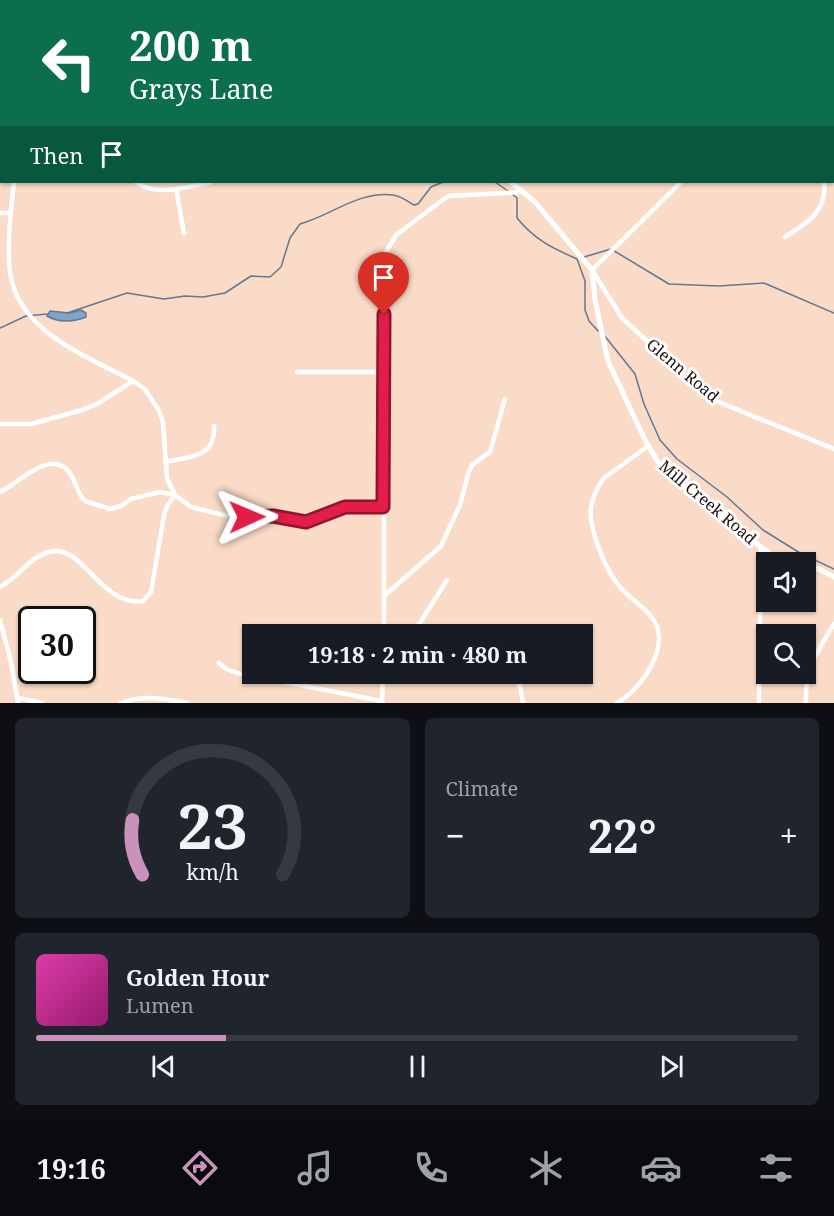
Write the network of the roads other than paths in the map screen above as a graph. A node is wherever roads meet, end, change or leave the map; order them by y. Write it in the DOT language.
graph roads {
  1 [pos="14,183"];
  2 [pos="138,183"];
  3 [pos="207,183"];
  4 [pos="512,183"];
  5 [pos="680,183"];
  6 [pos="825,183"];
  7 [pos="176,189"];
  8 [pos="524,192"];
  9 [pos="0,213"];
  10 [pos="11,213"];
  11 [pos="184,233"];
  12 [pos="785,237"];
  13 [pos="592,270"];
  14 [pos="297,372"];
  15 [pos="384,372"];
  16 [pos="133,381"];
  17 [pos="505,399"];
  18 [pos="0,424"];
  19 [pos="214,426"];
  20 [pos="648,446"];
  21 [pos="834,450"];
  22 [pos="165,462"];
  23 [pos="0,492"];
  24 [pos="175,495"];
  25 [pos="383,507"];
  26 [pos="760,547"];
  27 [pos="769,552"];
  28 [pos="816,568"];
  29 [pos="834,577"];
  30 [pos="447,580"];
  31 [pos="0,587"];
  32 [pos="384,596"];
  33 [pos="0,620"];
  34 [pos="384,624"];
  35 [pos="419,624"];
  36 [pos="834,624"];
  37 [pos="219,663"];
  38 [pos="383,684"];
  39 [pos="519,684"];
  40 [pos="18,701"];
  41 [pos="382,702"];
  42 [pos="42,703"];
  43 [pos="122,703"];
  44 [pos="187,703"];
  45 [pos="523,703"];
  46 [pos="617,703"];
  47 [pos="759,703"];
  48 [pos="806,703"];
  1 -- 10 [label="street"];
  2 -- 7 [label="street"];
  3 -- 7 [label="street"];
  4 -- 8 [label="street"];
  5 -- 13 [label="street"];
  6 -- 12 [label="street"];
  7 -- 11 [label="street"];
  8 -- 13 [label="street"];
  8 -- 15 [label="street"];
  9 -- 10 [label="street"];
  10 -- 16 [label="street"];
  13 -- 20 [label="street, Mill Creek Road"];
  13 -- 21 [label="street, Glenn Road"];
  14 -- 15 [label="street"];
  15 -- 25 [label="street"];
  16 -- 18 [label="street"];
  16 -- 22 [label="street"];
  17 -- 32 [label="street"];
  19 -- 22 [label="street"];
  20 -- 26 [label="street, Mill Creek Road"];
  20 -- 46 [label="street"];
  22 -- 24 [label="street"];
  23 -- 24 [label="street"];
  24 -- 25 [label="street"];
  24 -- 31 [label="street"];
  25 -- 32 [label="street"];
  26 -- 27 [label="street, Mill Creek Road"];
  26 -- 47 [label="street"];
  28 -- 29 [label="street"];
  30 -- 35 [label="street"];
  32 -- 34 [label="street"];
  33 -- 40 [label="street"];
  36 -- 48 [label="street"];
  37 -- 41 [label="street"];
  38 -- 41 [label="street"];
  39 -- 45 [label="street"];
  40 -- 42 [label="street"];
  43 -- 44 [label="street"];
}
